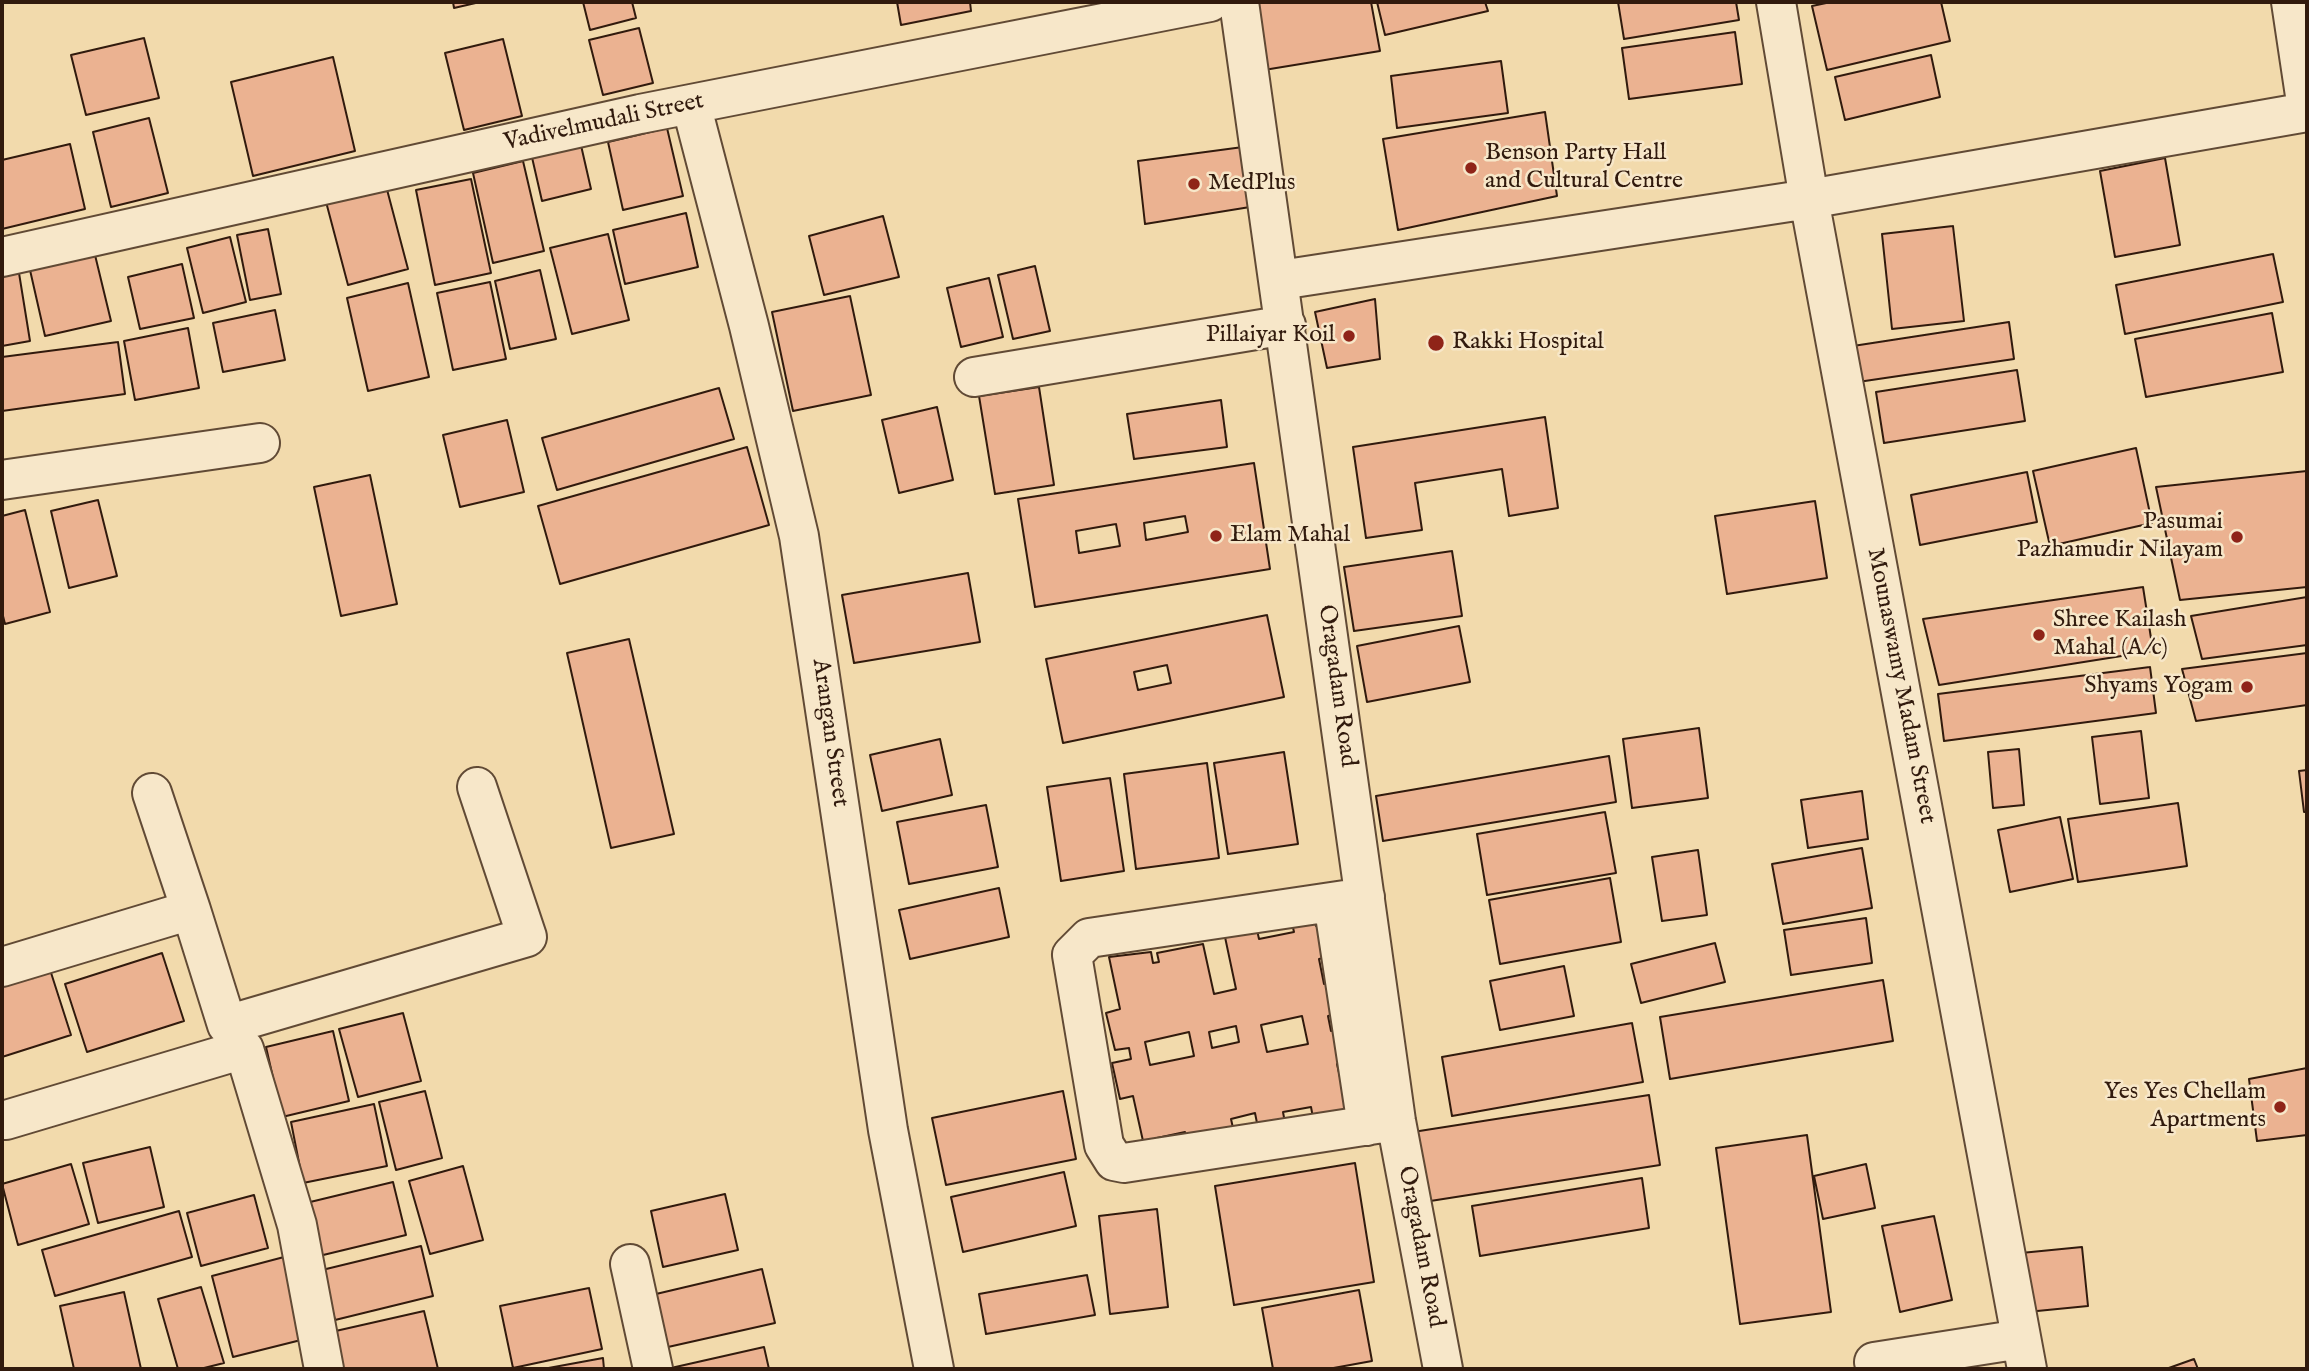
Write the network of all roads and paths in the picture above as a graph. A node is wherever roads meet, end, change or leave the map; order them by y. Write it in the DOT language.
graph roads {
  1 [pos="1210,2"];
  2 [pos="1239,2"];
  3 [pos="1776,2"];
  4 [pos="2291,2"];
  5 [pos="691,104"];
  6 [pos="2307,110"];
  7 [pos="1809,199"];
  8 [pos="2,257"];
  9 [pos="1280,280"];
  10 [pos="1286,325"];
  11 [pos="974,377"];
  12 [pos="260,443"];
  13 [pos="2,480"];
  14 [pos="477,787"];
  15 [pos="152,793"];
  16 [pos="1349,900"];
  17 [pos="185,912"];
  18 [pos="2,967"];
  19 [pos="6,1120"];
  20 [pos="1382,1124"];
  21 [pos="630,1264"];
  22 [pos="2024,1354"];
  23 [pos="1874,1363"];
  24 [pos="324,1369"];
  25 [pos="653,1369"];
  26 [pos="934,1369"];
  27 [pos="1443,1369"];
  1 -- 5 [label="street, Vadivelmudali Street"];
  2 -- 9 [label="street, Oragadam Road"];
  3 -- 7 [label="street, Mounaswamy Madam Street"];
  4 -- 6 [label="street"];
  5 -- 8 [label="street, Vadivelmudali Street"];
  5 -- 26 [label="street, Arangan Street"];
  6 -- 7 [label="street"];
  7 -- 9 [label="street"];
  7 -- 22 [label="street, Mounaswamy Madam Street"];
  9 -- 10 [label="street, Oragadam Road"];
  10 -- 11 [label="street"];
  10 -- 16 [label="street, Oragadam Road"];
  12 -- 13 [label="street"];
  14 -- 17 [label="street"];
  15 -- 17 [label="street"];
  16 -- 20 [label="street, Oragadam Road"];
  16 -- 20 [label="street"];
  17 -- 18 [label="street"];
  19 -- 24 [label="street"];
  20 -- 27 [label="street, Oragadam Road"];
  21 -- 25 [label="street"];
  22 -- 23 [label="street"];
}
